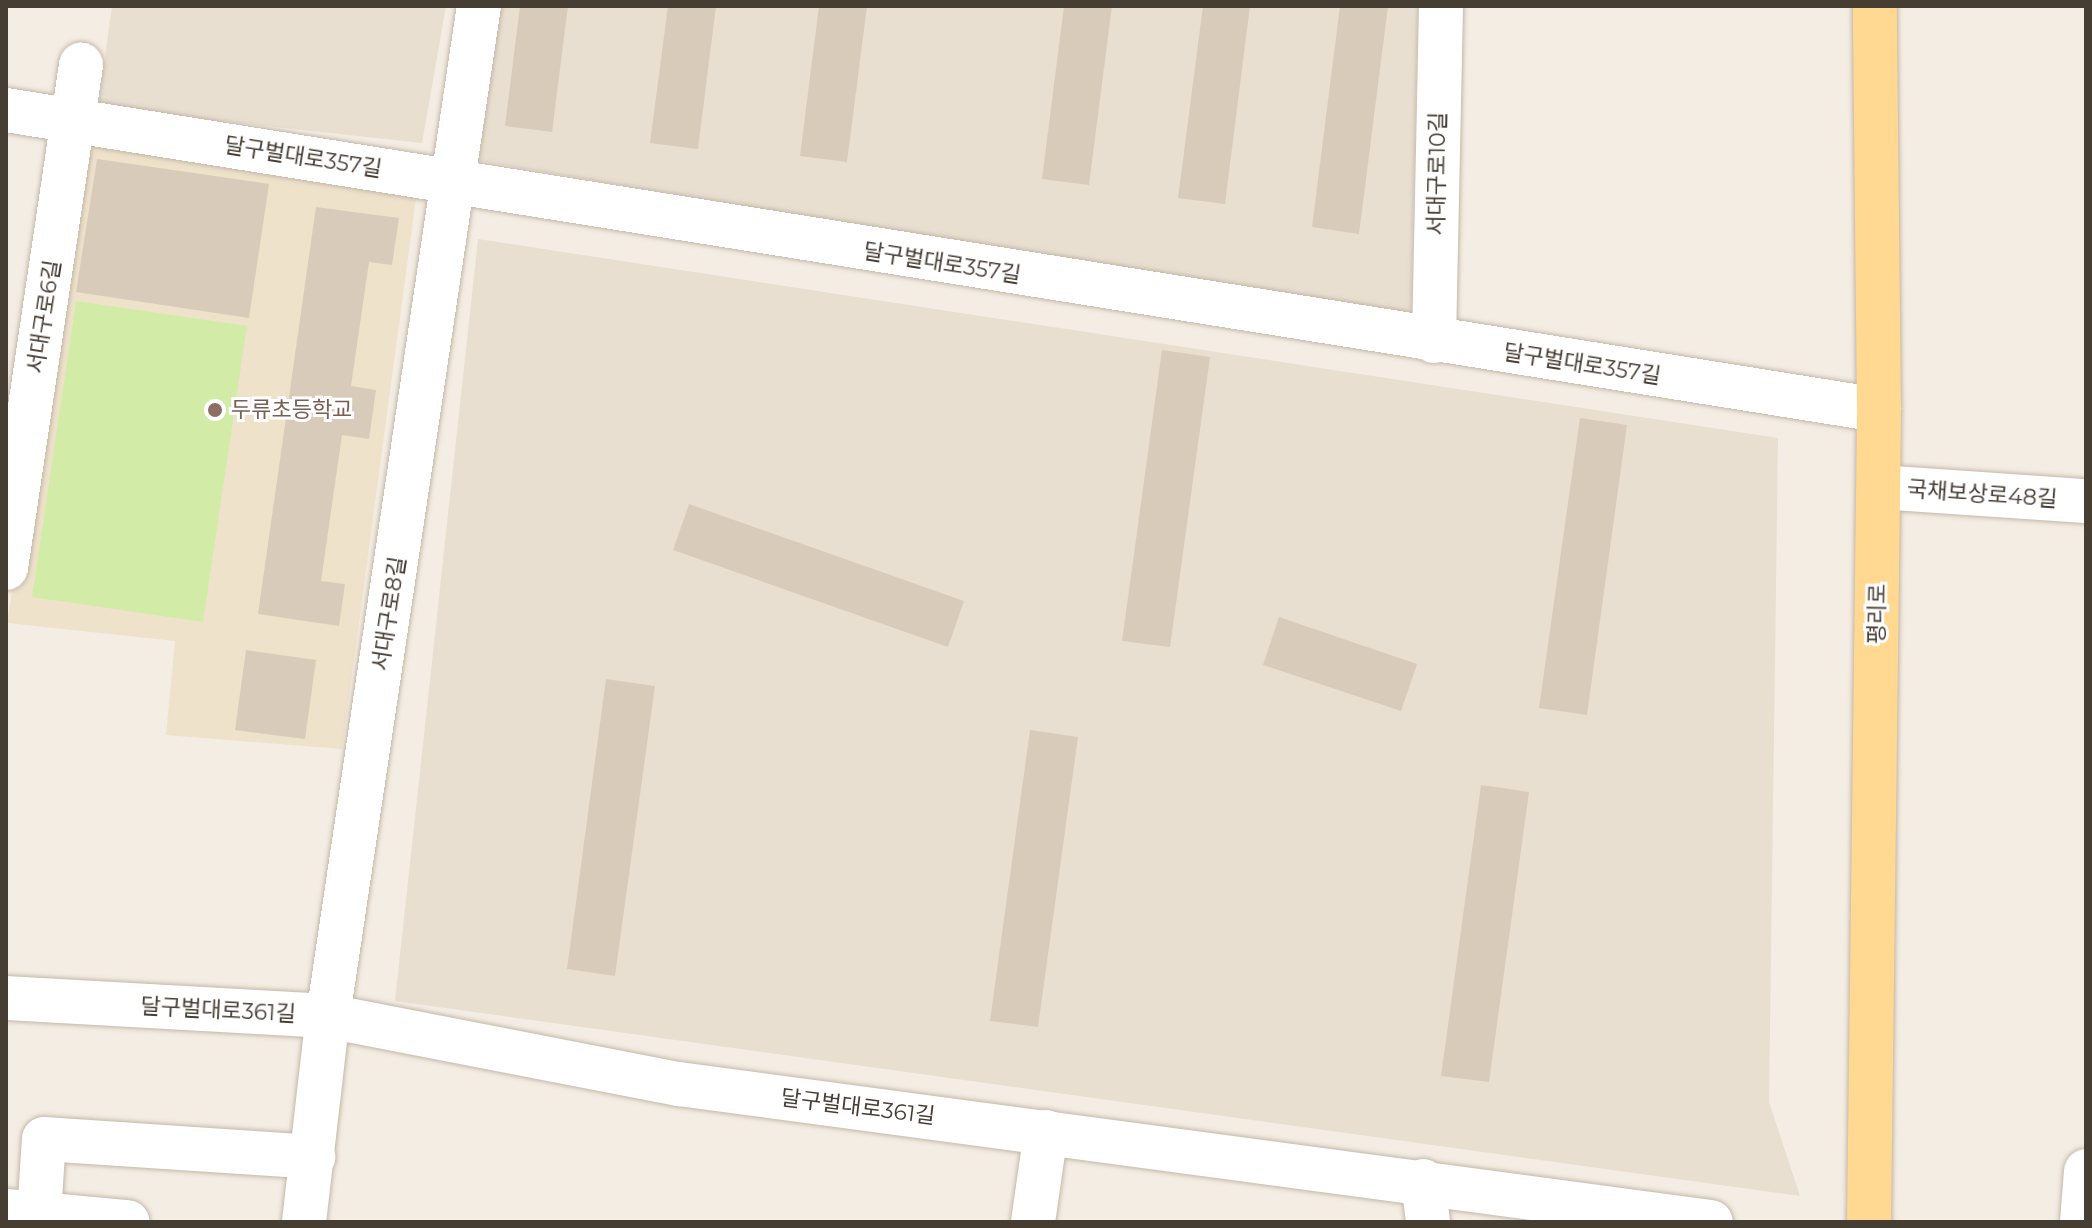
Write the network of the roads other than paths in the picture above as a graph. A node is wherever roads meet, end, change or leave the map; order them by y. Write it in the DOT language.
graph roads {
  1 [pos="479,6"];
  2 [pos="1441,6"];
  3 [pos="1875,6"];
  4 [pos="81,65"];
  5 [pos="6,110"];
  6 [pos="73,120"];
  7 [pos="454,182"];
  8 [pos="1434,341"];
  9 [pos="1879,410"];
  10 [pos="1879,487"];
  11 [pos="2086,501"];
  12 [pos="6,568"];
  13 [pos="6,998"];
  14 [pos="328,1016"];
  15 [pos="1046,1132"];
  16 [pos="313,1157"];
  17 [pos="2086,1171"];
  18 [pos="1426,1201"];
  19 [pos="22,1212"];
  20 [pos="128,1222"];
  21 [pos="304,1222"];
  22 [pos="1033,1222"];
  23 [pos="1711,1222"];
  24 [pos="1869,1222"];
  25 [pos="2082,1222"];
  1 -- 7 [label="street, 서대구로8길"];
  2 -- 8 [label="street, 서대구로10길"];
  3 -- 9 [label="main road, 평리로"];
  4 -- 6 [label="street, 서대구로6길"];
  5 -- 6 [label="street, 달구벌대로357길"];
  6 -- 7 [label="street, 달구벌대로357길"];
  6 -- 12 [label="street, 서대구로6길"];
  7 -- 8 [label="street, 달구벌대로357길"];
  7 -- 14 [label="street, 서대구로8길"];
  8 -- 9 [label="street, 달구벌대로357길"];
  9 -- 10 [label="main road, 평리로"];
  10 -- 11 [label="street, 국채보상로48길"];
  10 -- 24 [label="main road, 평리로"];
  13 -- 14 [label="street, 달구벌대로361길"];
  14 -- 15 [label="street, 달구벌대로361길"];
  14 -- 16 [label="street, 서대구로8길"];
  15 -- 18 [label="street, 달구벌대로361길"];
  15 -- 22 [label="street"];
  16 -- 19 [label="street"];
  16 -- 21 [label="street, 서대구로8길"];
  17 -- 25 [label="street"];
  18 -- 23 [label="street, 달구벌대로361길"];
  19 -- 20 [label="street"];
}
